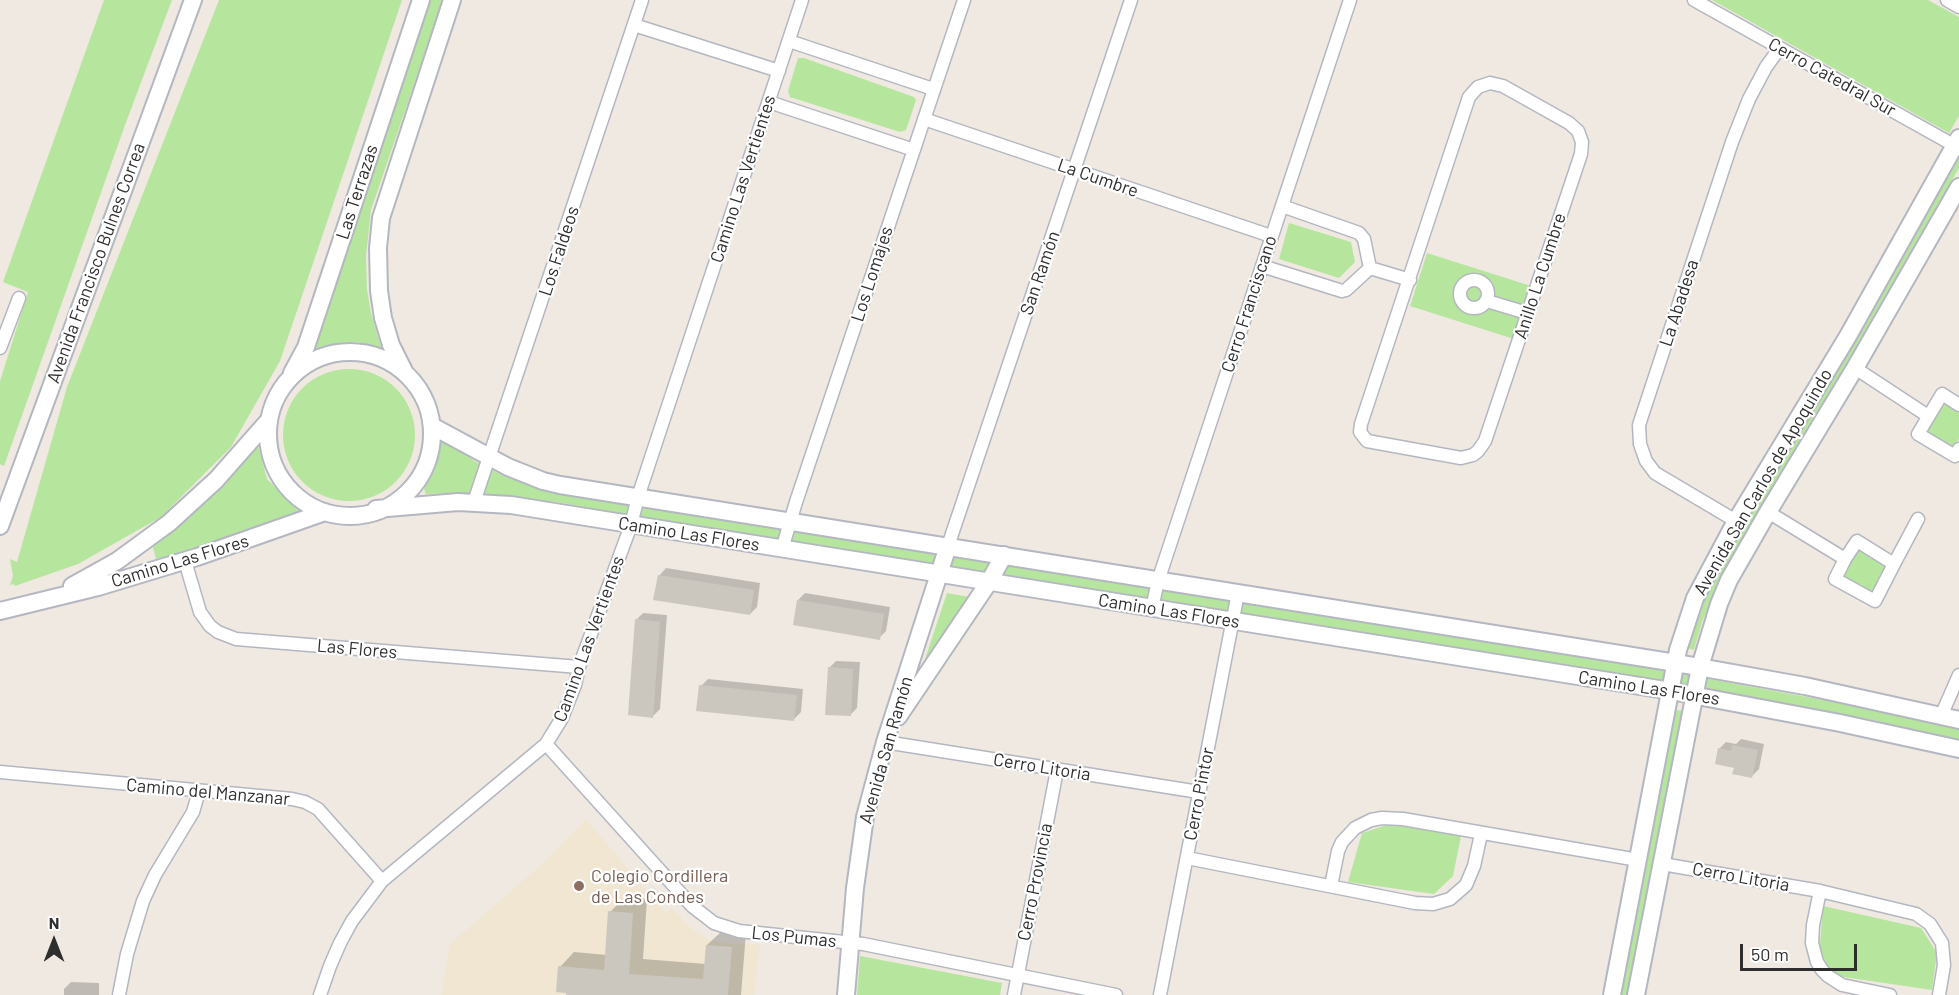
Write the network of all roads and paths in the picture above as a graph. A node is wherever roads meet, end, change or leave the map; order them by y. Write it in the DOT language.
graph roads {
  1 [pos="193,0"];
  2 [pos="421,0"];
  3 [pos="452,0"];
  4 [pos="642,0"];
  5 [pos="802,0"];
  6 [pos="963,0"];
  7 [pos="1131,0"];
  8 [pos="1350,0"];
  9 [pos="1947,0"];
  10 [pos="1702,2"];
  11 [pos="1959,7"];
  12 [pos="634,24"];
  13 [pos="789,41"];
  14 [pos="1779,48"];
  15 [pos="779,71"];
  16 [pos="933,89"];
  17 [pos="768,102"];
  18 [pos="387,104"];
  19 [pos="415,113"];
  20 [pos="924,119"];
  21 [pos="1958,144"];
  22 [pos="914,150"];
  23 [pos="1075,170"];
  24 [pos="1959,187"];
  25 [pos="1282,206"];
  26 [pos="1272,236"];
  27 [pos="1262,266"];
  28 [pos="1370,268"];
  29 [pos="1410,280"];
  30 [pos="19,298"];
  31 [pos="1487,301"];
  32 [pos="1527,313"];
  33 [pos="0,348"];
  34 [pos="1855,368"];
  35 [pos="404,372"];
  36 [pos="287,381"];
  37 [pos="1959,405"];
  38 [pos="1929,416"];
  39 [pos="269,420"];
  40 [pos="432,426"];
  41 [pos="1959,449"];
  42 [pos="489,458"];
  43 [pos="638,497"];
  44 [pos="474,502"];
  45 [pos="376,509"];
  46 [pos="325,512"];
  47 [pos="1768,512"];
  48 [pos="1918,519"];
  49 [pos="1736,521"];
  50 [pos="790,522"];
  51 [pos="631,525"];
  52 [pos="0,526"];
  53 [pos="948,546"];
  54 [pos="782,549"];
  55 [pos="1004,555"];
  56 [pos="1845,559"];
  57 [pos="185,561"];
  58 [pos="1894,564"];
  59 [pos="939,575"];
  60 [pos="1158,581"];
  61 [pos="989,582"];
  62 [pos="1238,593"];
  63 [pos="32,603"];
  64 [pos="1152,609"];
  65 [pos="0,611"];
  66 [pos="1232,621"];
  67 [pos="1676,663"];
  68 [pos="579,667"];
  69 [pos="1700,667"];
  70 [pos="1959,675"];
  71 [pos="1671,692"];
  72 [pos="1694,696"];
  73 [pos="1941,716"];
  74 [pos="1959,720"];
  75 [pos="887,736"];
  76 [pos="546,744"];
  77 [pos="1959,749"];
  78 [pos="1057,770"];
  79 [pos="0,772"];
  80 [pos="199,791"];
  81 [pos="1199,792"];
  82 [pos="1481,834"];
  83 [pos="1187,858"];
  84 [pos="1638,860"];
  85 [pos="1662,864"];
  86 [pos="382,881"];
  87 [pos="1330,886"];
  88 [pos="1820,891"];
  89 [pos="851,943"];
  90 [pos="1017,976"];
  91 [pos="119,995"];
  92 [pos="320,995"];
  93 [pos="846,995"];
  94 [pos="1014,995"];
  95 [pos="1116,995"];
  96 [pos="1160,995"];
  97 [pos="1612,995"];
  98 [pos="1636,995"];
  99 [pos="1890,995"];
  100 [pos="1938,995"];
  1 -- 52 [label="street, Avenida Francisco Bulnes Correa"];
  2 -- 18 [label="street, Las Terrazas"];
  3 -- 19 [label="street, Las Terrazas"];
  4 -- 12 [label="street, Los Faldeos"];
  5 -- 13 [label="street, Camino Las Vertientes"];
  6 -- 16 [label="street, Los Lomajes"];
  7 -- 23 [label="street, San Ramón"];
  8 -- 25 [label="street, Cerro Franciscano"];
  9 -- 11 [label="street"];
  10 -- 14 [label="street, Cerro Catedral Sur"];
  12 -- 15 [label="street"];
  12 -- 42 [label="street, Los Faldeos"];
  13 -- 15 [label="street, Camino Las Vertientes"];
  13 -- 16 [label="street"];
  14 -- 21 [label="street, Cerro Catedral Sur"];
  14 -- 49 [label="street, La Abadesa"];
  15 -- 17 [label="street, Camino Las Vertientes"];
  16 -- 20 [label="street, Los Lomajes"];
  17 -- 22 [label="street"];
  17 -- 43 [label="street, Camino Las Vertientes"];
  18 -- 19 [label="street"];
  18 -- 36 [label="street, Las Terrazas"];
  19 -- 35 [label="street, Las Terrazas"];
  20 -- 22 [label="street, Los Lomajes"];
  20 -- 23 [label="street, La Cumbre"];
  21 -- 49 [label="street, Avenida San Carlos de Apoquindo"];
  22 -- 50 [label="street, Los Lomajes"];
  23 -- 26 [label="street, La Cumbre"];
  23 -- 53 [label="street, San Ramón"];
  24 -- 34 [label="street, Avenida San Carlos de Apoquindo"];
  25 -- 26 [label="street, Cerro Franciscano"];
  25 -- 28 [label="street"];
  26 -- 27 [label="street, Cerro Franciscano"];
  27 -- 28 [label="street"];
  27 -- 60 [label="street, Cerro Franciscano"];
  28 -- 29 [label="street"];
  29 -- 32 [label="street, Anillo La Cumbre"];
  29 -- 32 [label="street, Anillo La Cumbre"];
  30 -- 33 [label="street"];
  31 -- 32 [label="street"];
  34 -- 38 [label="street"];
  34 -- 47 [label="street, Avenida San Carlos de Apoquindo"];
  35 -- 36 [label="street"];
  35 -- 40 [label="street"];
  36 -- 39 [label="street"];
  37 -- 38 [label="street"];
  38 -- 41 [label="street"];
  39 -- 46 [label="street"];
  39 -- 63 [label="street, Camino Las Flores"];
  40 -- 42 [label="street, Camino Las Flores"];
  40 -- 45 [label="street"];
  42 -- 43 [label="street, Camino Las Flores"];
  42 -- 44 [label="street, Los Faldeos"];
  43 -- 50 [label="street, Camino Las Flores"];
  43 -- 51 [label="street, Camino Las Vertientes"];
  44 -- 45 [label="street, Camino Las Flores"];
  44 -- 51 [label="street, Camino Las Flores"];
  45 -- 46 [label="street"];
  46 -- 57 [label="street, Camino Las Flores"];
  47 -- 56 [label="street"];
  47 -- 69 [label="street, Avenida San Carlos de Apoquindo"];
  48 -- 58 [label="street"];
  49 -- 67 [label="street, Avenida San Carlos de Apoquindo"];
  50 -- 53 [label="street, Camino Las Flores"];
  50 -- 54 [label="street, Los Lomajes"];
  51 -- 54 [label="street, Camino Las Flores"];
  51 -- 68 [label="street, Camino Las Vertientes"];
  53 -- 55 [label="street, Camino Las Flores"];
  53 -- 59 [label="street, Avenida San Ramón"];
  54 -- 59 [label="street, Camino Las Flores"];
  55 -- 60 [label="street, Camino Las Flores"];
  55 -- 61 [label="street"];
  56 -- 58 [label="street"];
  56 -- 58 [label="street"];
  57 -- 63 [label="street, Camino Las Flores"];
  57 -- 68 [label="street, Las Flores"];
  59 -- 61 [label="street, Camino Las Flores"];
  59 -- 75 [label="street, Avenida San Ramón"];
  60 -- 62 [label="street, Camino Las Flores"];
  60 -- 64 [label="street, Cerro Franciscano"];
  61 -- 64 [label="street, Camino Las Flores"];
  61 -- 75 [label="street"];
  62 -- 66 [label="street, Cerro Pintor"];
  62 -- 67 [label="street, Camino Las Flores"];
  63 -- 65 [label="street, Camino Las Flores"];
  64 -- 66 [label="street, Camino Las Flores"];
  66 -- 71 [label="street, Camino Las Flores"];
  66 -- 81 [label="street, Cerro Pintor"];
  67 -- 69 [label="street, Camino Las Flores"];
  67 -- 71 [label="street, Avenida San Carlos de Apoquindo"];
  68 -- 76 [label="street, Camino Las Vertientes"];
  69 -- 72 [label="street, Avenida San Carlos de Apoquindo"];
  69 -- 73 [label="street, Camino Las Flores"];
  70 -- 73 [label="street"];
  71 -- 72 [label="street, Camino Las Flores"];
  71 -- 84 [label="street, Avenida San Carlos de Apoquindo"];
  72 -- 77 [label="street, Camino Las Flores"];
  72 -- 85 [label="street, Avenida San Carlos de Apoquindo"];
  73 -- 74 [label="street, Camino Las Flores"];
  75 -- 78 [label="street, Cerro Litoria"];
  75 -- 89 [label="street, Avenida San Ramón"];
  76 -- 86 [label="street, Camino Las Vertientes"];
  76 -- 89 [label="street, Los Pumas"];
  78 -- 81 [label="street, Cerro Litoria"];
  78 -- 90 [label="street, Cerro Provincia"];
  79 -- 80 [label="street, Camino del Manzanar"];
  80 -- 86 [label="street, Camino del Manzanar"];
  80 -- 91 [label="street"];
  81 -- 83 [label="street, Cerro Pintor"];
  82 -- 84 [label="street"];
  82 -- 87 [label="street"];
  82 -- 87 [label="street"];
  83 -- 87 [label="street"];
  83 -- 96 [label="street, Cerro Pintor"];
  84 -- 97 [label="street, Avenida San Carlos de Apoquindo"];
  85 -- 88 [label="street, Cerro Litoria"];
  85 -- 98 [label="street, Avenida San Carlos de Apoquindo"];
  86 -- 92 [label="street, Camino Las Vertientes"];
  88 -- 99 [label="street"];
  88 -- 100 [label="street, Cerro Litoria"];
  89 -- 90 [label="street, Los Pumas"];
  89 -- 93 [label="street, Avenida San Ramón"];
  90 -- 94 [label="street, Cerro Provincia"];
  90 -- 95 [label="street, Los Pumas"];
}
